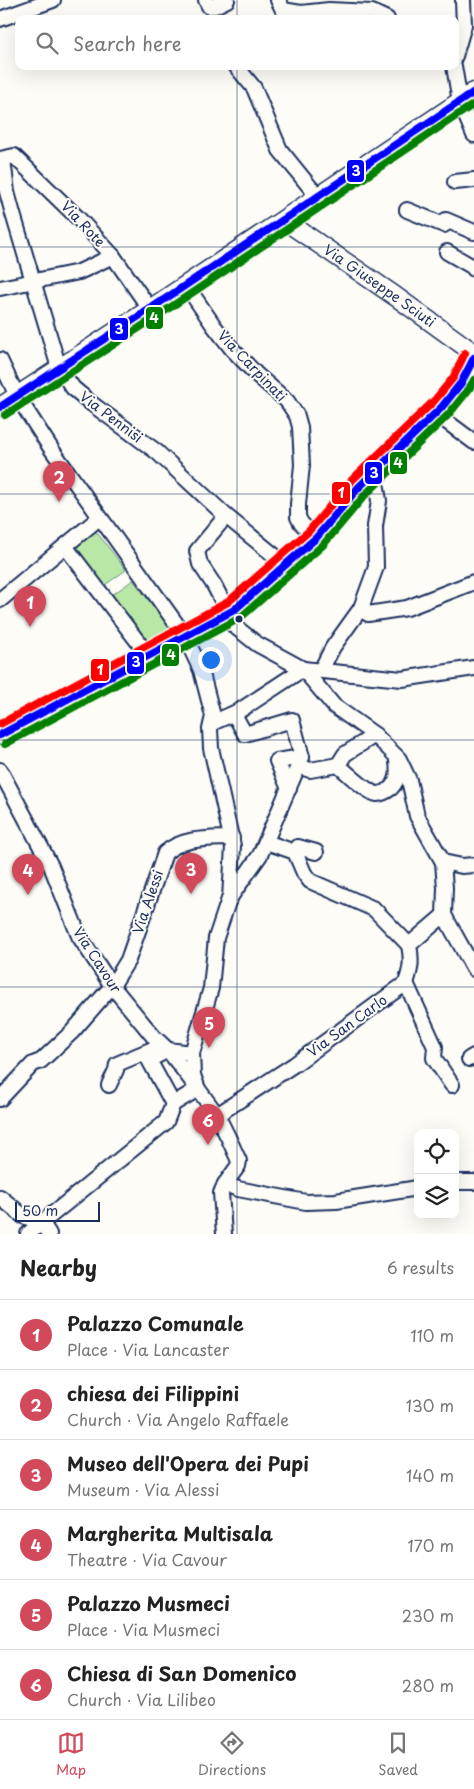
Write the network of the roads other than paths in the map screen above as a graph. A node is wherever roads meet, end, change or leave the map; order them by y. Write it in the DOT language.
graph roads {
  1 [pos="54,0"];
  2 [pos="206,0"];
  3 [pos="227,0"];
  4 [pos="463,0"];
  5 [pos="280,5"];
  6 [pos="378,15"];
  7 [pos="4,17"];
  8 [pos="459,42"];
  9 [pos="239,70"];
  10 [pos="456,70"];
  11 [pos="467,97"];
  12 [pos="474,135"];
  13 [pos="2,159"];
  14 [pos="474,180"];
  15 [pos="455,182"];
  16 [pos="318,197"];
  17 [pos="407,210"];
  18 [pos="284,220"];
  19 [pos="474,232"];
  20 [pos="447,252"];
  21 [pos="113,256"];
  22 [pos="474,269"];
  23 [pos="34,281"];
  24 [pos="186,284"];
  25 [pos="0,288"];
  26 [pos="150,309"];
  27 [pos="474,353"];
  28 [pos="474,358"];
  29 [pos="0,360"];
  30 [pos="59,368"];
  31 [pos="17,396"];
  32 [pos="0,407"];
  33 [pos="435,413"];
  34 [pos="474,442"];
  35 [pos="371,476"];
  36 [pos="98,516"];
  37 [pos="226,516"];
  38 [pos="316,538"];
  39 [pos="63,547"];
  40 [pos="286,566"];
  41 [pos="474,582"];
  42 [pos="0,600"];
  43 [pos="361,608"];
  44 [pos="229,614"];
  45 [pos="185,636"];
  46 [pos="146,657"];
  47 [pos="474,668"];
  48 [pos="299,670"];
  49 [pos="321,670"];
  50 [pos="237,712"];
  51 [pos="212,720"];
  52 [pos="0,735"];
  53 [pos="375,735"];
  54 [pos="396,755"];
  55 [pos="300,761"];
  56 [pos="338,765"];
  57 [pos="0,770"];
  58 [pos="289,789"];
  59 [pos="232,842"];
  60 [pos="266,842"];
  61 [pos="295,852"];
  62 [pos="316,852"];
  63 [pos="443,862"];
  64 [pos="474,865"];
  65 [pos="230,899"];
  66 [pos="444,915"];
  67 [pos="409,945"];
  68 [pos="474,969"];
  69 [pos="406,983"];
  70 [pos="112,986"];
  71 [pos="161,1044"];
  72 [pos="194,1046"];
  73 [pos="109,1085"];
  74 [pos="452,1085"];
  75 [pos="198,1089"];
  76 [pos="0,1099"];
  77 [pos="173,1104"];
  78 [pos="216,1115"];
  79 [pos="459,1182"];
  80 [pos="474,1182"];
  81 [pos="225,1184"];
  82 [pos="414,1189"];
  83 [pos="0,1197"];
  84 [pos="46,1228"];
  85 [pos="28,1234"];
  86 [pos="224,1234"];
  1 -- 7 [label="street"];
  2 -- 3 [label="street"];
  4 -- 8 [label="street"];
  5 -- 6 [label="street"];
  9 -- 16 [label="street"];
  10 -- 11 [label="street"];
  11 -- 12 [label="street"];
  11 -- 16 [label="street"];
  13 -- 21 [label="street, Via Rote"];
  13 -- 23 [label="street, Via Pennisi"];
  14 -- 15 [label="street"];
  16 -- 18 [label="street"];
  17 -- 19 [label="street"];
  18 -- 24 [label="street"];
  18 -- 27 [label="street, Via Giuseppe Sciuti"];
  20 -- 22 [label="street"];
  21 -- 23 [label="street"];
  21 -- 26 [label="street, Via Rote"];
  23 -- 25 [label="street"];
  23 -- 30 [label="street, Via Pennisi"];
  24 -- 26 [label="street"];
  24 -- 38 [label="street, Via Carpinati"];
  26 -- 30 [label="street"];
  28 -- 33 [label="street"];
  29 -- 31 [label="street"];
  30 -- 31 [label="street"];
  30 -- 37 [label="street, Via Pennisi"];
  31 -- 32 [label="street"];
  31 -- 36 [label="street"];
  33 -- 34 [label="street"];
  33 -- 35 [label="street"];
  35 -- 38 [label="street"];
  35 -- 43 [label="street"];
  36 -- 39 [label="street"];
  36 -- 45 [label="street"];
  37 -- 40 [label="street, Via Pennisi"];
  37 -- 44 [label="street"];
  38 -- 40 [label="street"];
  39 -- 42 [label="street"];
  39 -- 46 [label="street"];
  40 -- 44 [label="street"];
  41 -- 43 [label="street"];
  43 -- 49 [label="street"];
  44 -- 45 [label="street"];
  44 -- 48 [label="street"];
  45 -- 46 [label="street"];
  45 -- 51 [label="street"];
  46 -- 52 [label="street"];
  47 -- 49 [label="street"];
  48 -- 49 [label="street"];
  48 -- 50 [label="street"];
  48 -- 53 [label="street"];
  50 -- 51 [label="street"];
  50 -- 55 [label="street"];
  51 -- 59 [label="street"];
  53 -- 54 [label="street"];
  53 -- 56 [label="street"];
  54 -- 56 [label="street"];
  54 -- 63 [label="street"];
  55 -- 56 [label="street"];
  55 -- 58 [label="street"];
  55 -- 58 [label="street"];
  57 -- 70 [label="street, Via Cavour"];
  58 -- 60 [label="street"];
  59 -- 65 [label="street"];
  59 -- 70 [label="street, Via Alessi"];
  60 -- 61 [label="street"];
  60 -- 65 [label="street"];
  61 -- 62 [label="street"];
  61 -- 67 [label="street"];
  63 -- 64 [label="street"];
  63 -- 66 [label="street"];
  65 -- 72 [label="street"];
  66 -- 67 [label="street"];
  66 -- 68 [label="street"];
  67 -- 69 [label="street"];
  69 -- 74 [label="street"];
  69 -- 78 [label="street, Via San Carlo"];
  70 -- 71 [label="street, Via Cavour"];
  70 -- 76 [label="street, Via Alessi"];
  71 -- 72 [label="street"];
  71 -- 73 [label="street"];
  71 -- 75 [label="street, Via Cavour"];
  71 -- 77 [label="street"];
  72 -- 75 [label="street"];
  75 -- 77 [label="street"];
  75 -- 78 [label="street, Via Cavour"];
  77 -- 84 [label="street"];
  78 -- 81 [label="street, Via Cavour"];
  79 -- 80 [label="street"];
  81 -- 82 [label="street"];
  81 -- 86 [label="street"];
  83 -- 84 [label="street"];
  84 -- 85 [label="street"];
}
